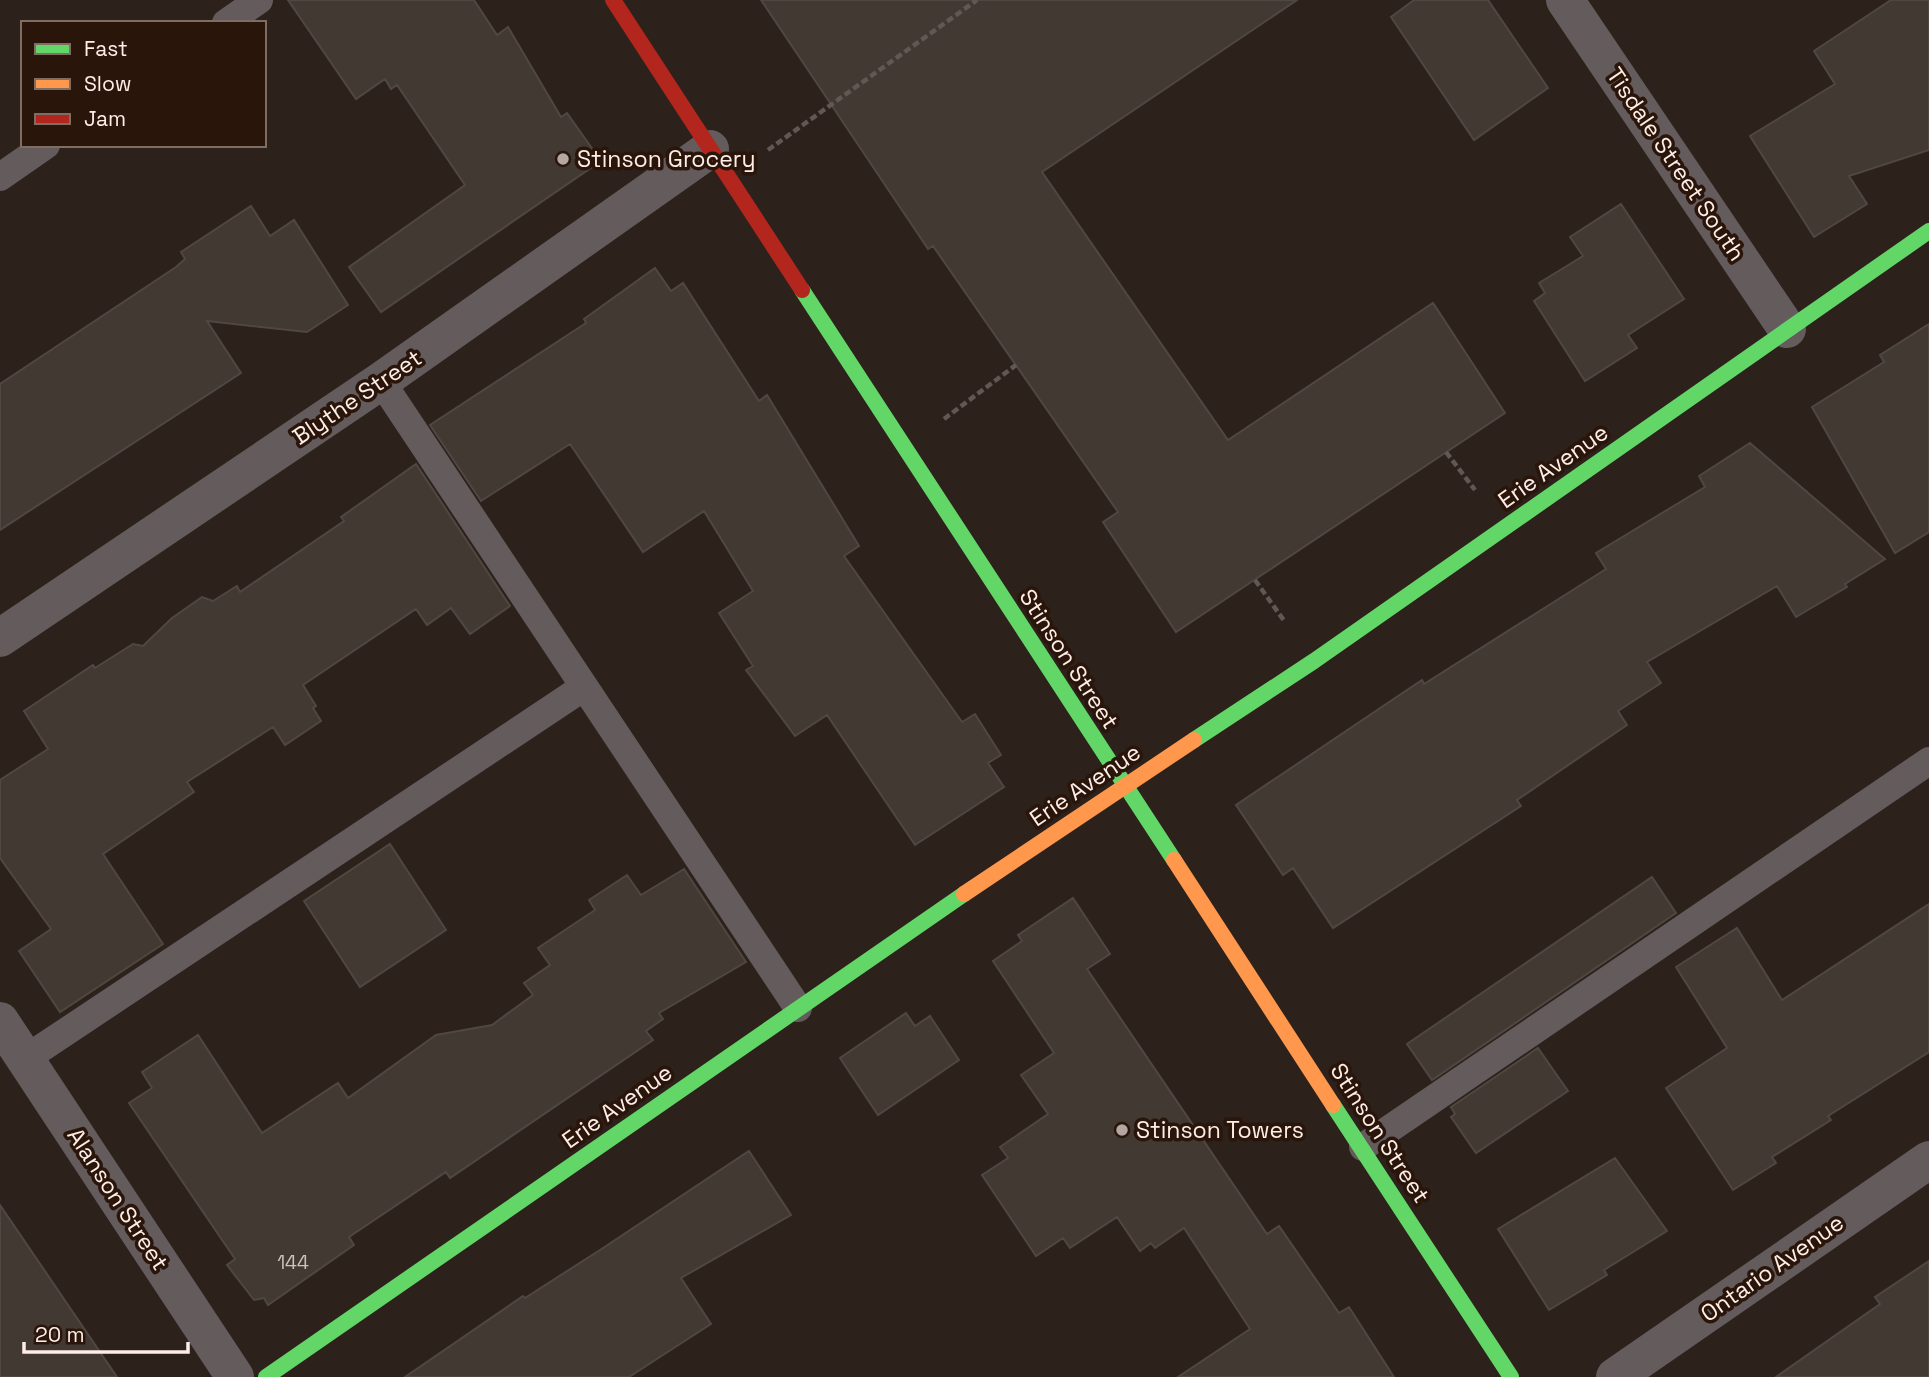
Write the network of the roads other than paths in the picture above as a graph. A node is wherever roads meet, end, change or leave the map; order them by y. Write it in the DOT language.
graph roads {
  1 [pos="259,0"];
  2 [pos="613,0"];
  3 [pos="1565,0"];
  4 [pos="229,21"];
  5 [pos="43,147"];
  6 [pos="719,164"];
  7 [pos="0,177"];
  8 [pos="1929,231"];
  9 [pos="1787,329"];
  10 [pos="381,381"];
  11 [pos="0,638"];
  12 [pos="584,687"];
  13 [pos="1929,761"];
  14 [pos="1125,785"];
  15 [pos="798,1008"];
  16 [pos="0,1021"];
  17 [pos="25,1059"];
  18 [pos="1363,1147"];
  19 [pos="1929,1160"];
  20 [pos="235,1377"];
  21 [pos="266,1377"];
  22 [pos="1511,1377"];
  23 [pos="1615,1377"];
  1 -- 4 [label="lane"];
  2 -- 6 [label="street, Stinson Street"];
  3 -- 9 [label="street, Tisdale Street South"];
  5 -- 7 [label="lane"];
  6 -- 10 [label="street, Blythe Street"];
  6 -- 14 [label="street, Stinson Street"];
  8 -- 9 [label="street, Erie Avenue"];
  9 -- 14 [label="street, Erie Avenue"];
  10 -- 11 [label="street, Blythe Street"];
  10 -- 12 [label="lane"];
  12 -- 15 [label="lane"];
  12 -- 17 [label="lane"];
  13 -- 18 [label="lane"];
  14 -- 15 [label="street, Erie Avenue"];
  14 -- 18 [label="street, Stinson Street"];
  15 -- 21 [label="street, Erie Avenue"];
  16 -- 17 [label="street, Alanson Street"];
  17 -- 20 [label="street, Alanson Street"];
  18 -- 22 [label="street, Stinson Street"];
  19 -- 23 [label="street, Ontario Avenue"];
}
